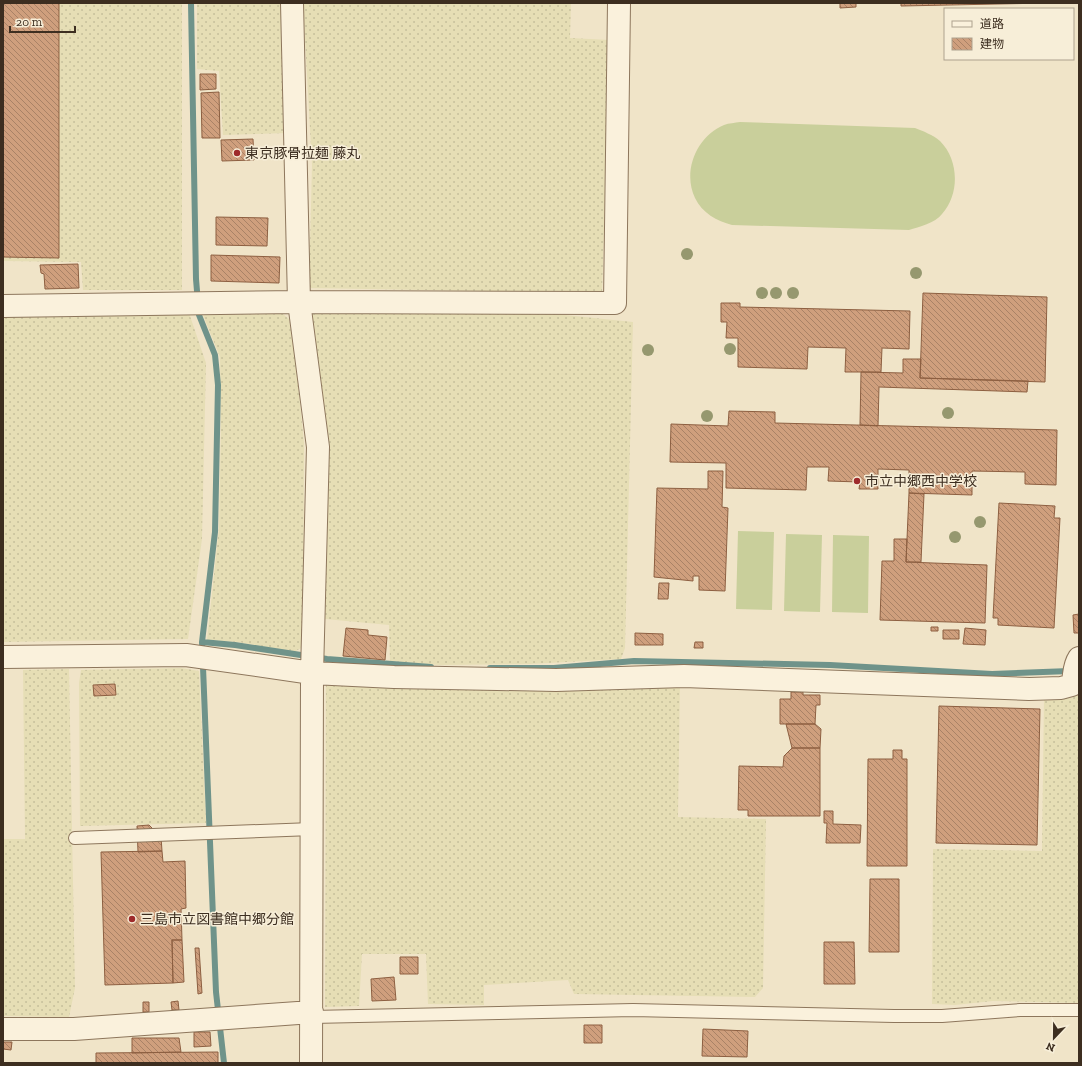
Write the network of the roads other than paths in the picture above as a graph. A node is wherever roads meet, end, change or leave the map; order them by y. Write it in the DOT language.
graph roads {
  1 [pos="292,3"];
  2 [pos="619,3"];
  3 [pos="299,302"];
  4 [pos="3,306"];
  5 [pos="3,657"];
  6 [pos="1076,667"];
  7 [pos="312,673"];
  8 [pos="312,829"];
  9 [pos="75,838"];
  10 [pos="1079,1010"];
  11 [pos="312,1015"];
  12 [pos="3,1029"];
  13 [pos="311,1063"];
  1 -- 3 [label="street"];
  2 -- 3 [label="street"];
  3 -- 4 [label="street"];
  3 -- 7 [label="street"];
  5 -- 7 [label="street"];
  6 -- 7 [label="street"];
  7 -- 8 [label="street"];
  8 -- 9 [label="lane"];
  8 -- 11 [label="street"];
  10 -- 11 [label="lane"];
  11 -- 12 [label="street"];
  11 -- 13 [label="street"];
}
